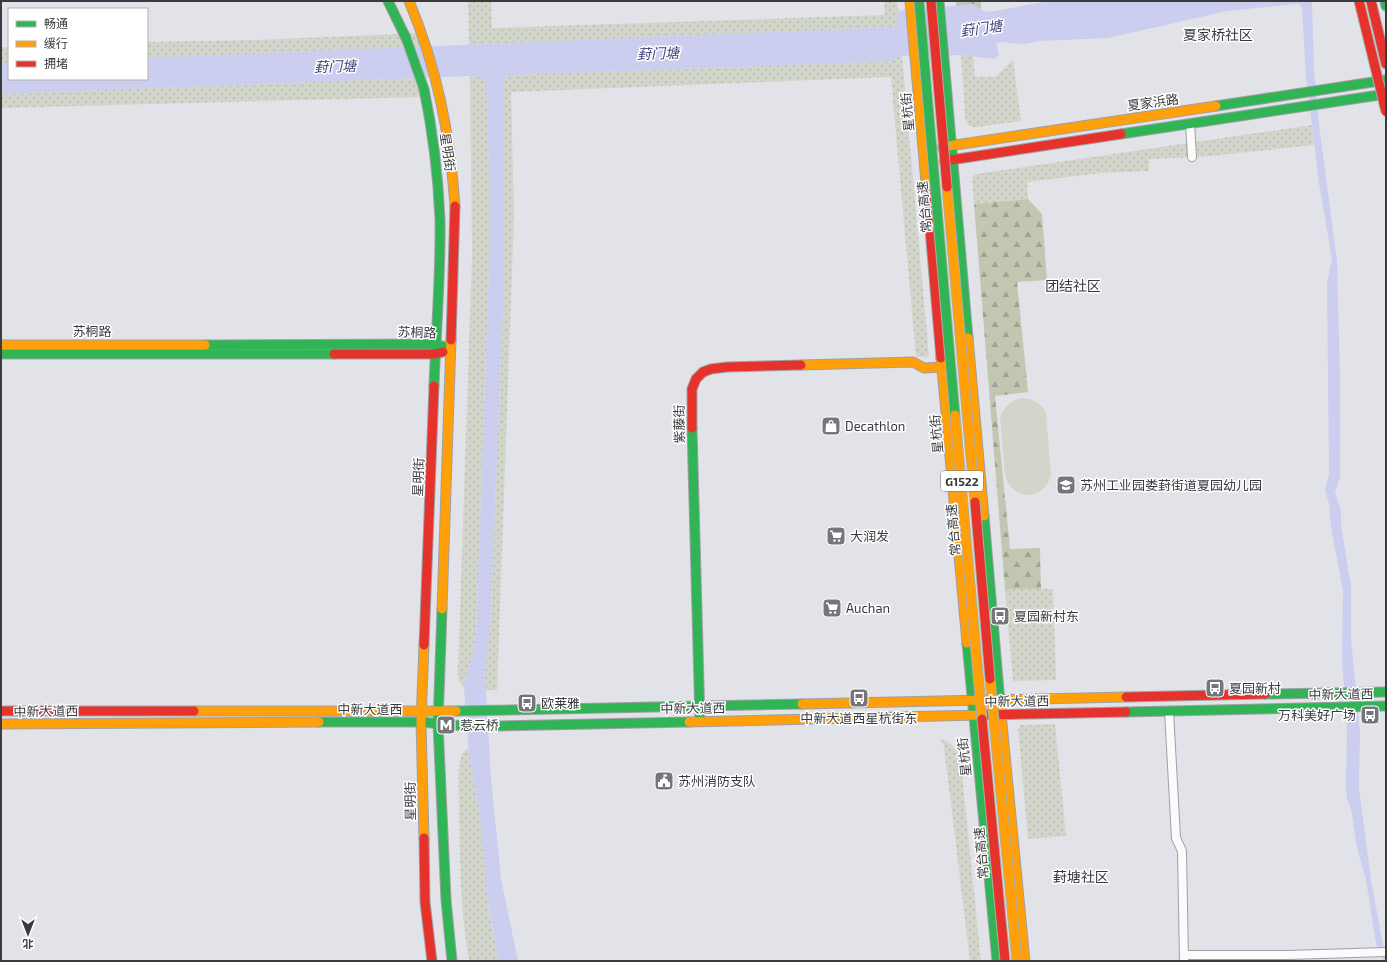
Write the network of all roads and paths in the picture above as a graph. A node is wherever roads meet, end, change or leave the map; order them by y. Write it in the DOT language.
graph roads {
  1 [pos="388,1"];
  2 [pos="409,1"];
  3 [pos="931,1"];
  4 [pos="939,1"];
  5 [pos="1359,1"];
  6 [pos="1365,1"];
  7 [pos="1371,1"];
  8 [pos="1385,1"];
  9 [pos="913,3"];
  10 [pos="1386,6"];
  11 [pos="1386,64"];
  12 [pos="1385,83"];
  13 [pos="1386,94"];
  14 [pos="1386,112"];
  15 [pos="1111,122"];
  16 [pos="1190,123"];
  17 [pos="1113,135"];
  18 [pos="951,145"];
  19 [pos="924,150"];
  20 [pos="1192,157"];
  21 [pos="953,160"];
  22 [pos="925,164"];
  23 [pos="436,344"];
  24 [pos="1,345"];
  25 [pos="452,349"];
  26 [pos="1,354"];
  27 [pos="435,354"];
  28 [pos="943,367"];
  29 [pos="962,589"];
  30 [pos="1386,692"];
  31 [pos="1330,693"];
  32 [pos="987,700"];
  33 [pos="1000,700"];
  34 [pos="972,701"];
  35 [pos="700,706"];
  36 [pos="1386,706"];
  37 [pos="1331,707"];
  38 [pos="1,711"];
  39 [pos="1169,711"];
  40 [pos="422,712"];
  41 [pos="438,712"];
  42 [pos="1002,714"];
  43 [pos="973,715"];
  44 [pos="988,715"];
  45 [pos="700,721"];
  46 [pos="421,722"];
  47 [pos="1,724"];
  48 [pos="438,724"];
  49 [pos="1014,843"];
  50 [pos="1383,952"];
  51 [pos="1184,958"];
  52 [pos="432,961"];
  53 [pos="452,961"];
  54 [pos="997,961"];
  55 [pos="1004,961"];
  56 [pos="1017,961"];
  57 [pos="1025,961"];
  1 -- 23 [label="main road, 星明街, bridge"];
  2 -- 25 [label="main road, 星明街"];
  3 -- 56 [label="main road, 常台高速 / G1522, bridge"];
  4 -- 18 [label="main road"];
  5 -- 14 [label="main road, bridge"];
  6 -- 12 [label="main road"];
  7 -- 11 [label="main road"];
  8 -- 10 [label="main road"];
  9 -- 19 [label="main road, 星杭街"];
  9 -- 55 [label="main road, 常台高速 / G1522, bridge"];
  12 -- 15 [label="main road, 夏家浜路"];
  13 -- 16 [label="main road, 夏家浜路"];
  15 -- 17 [label="main road"];
  15 -- 18 [label="main road, 夏家浜路"];
  16 -- 17 [label="main road, 夏家浜路"];
  16 -- 20 [label="street"];
  17 -- 21 [label="main road, 夏家浜路"];
  18 -- 19 [label="main road, 夏家浜路"];
  18 -- 21 [label="main road"];
  19 -- 22 [label="main road, 星杭街"];
  21 -- 22 [label="main road, 夏家浜路"];
  21 -- 33 [label="main road"];
  22 -- 28 [label="main road, 星杭街"];
  23 -- 24 [label="main road, 苏桐路"];
  23 -- 25 [label="main road, 苏桐路"];
  23 -- 27 [label="main road, 星明街"];
  25 -- 27 [label="main road, 苏桐路"];
  25 -- 41 [label="main road, 星明街"];
  26 -- 27 [label="main road, 苏桐路"];
  27 -- 40 [label="main road, 星明街"];
  28 -- 29 [label="main road, 星杭街"];
  28 -- 35 [label="main road, 紫藤街"];
  29 -- 32 [label="main road"];
  29 -- 34 [label="main road, 星杭街"];
  30 -- 31 [label="main road, 中新大道西"];
  31 -- 33 [label="main road, 中新大道西"];
  31 -- 37 [label="main road"];
  32 -- 33 [label="main road, 中新大道西"];
  32 -- 34 [label="main road, 中新大道西"];
  32 -- 42 [label="main road"];
  33 -- 42 [label="main road"];
  34 -- 35 [label="main road, 中新大道西"];
  34 -- 43 [label="main road, 星杭街"];
  34 -- 44 [label="main road"];
  35 -- 41 [label="main road, 中新大道西"];
  35 -- 45 [label="main road, 紫藤街"];
  36 -- 37 [label="main road, 中新大道西"];
  37 -- 39 [label="main road, 中新大道西"];
  38 -- 40 [label="main road, 中新大道西"];
  39 -- 42 [label="main road, 中新大道西"];
  39 -- 51 [label="street"];
  40 -- 41 [label="main road, 中新大道西"];
  40 -- 46 [label="main road, 星明街"];
  41 -- 48 [label="main road, 星明街"];
  42 -- 44 [label="main road, 中新大道西"];
  42 -- 49 [label="main road"];
  43 -- 44 [label="main road, 中新大道西"];
  43 -- 45 [label="main road, 中新大道西"];
  43 -- 54 [label="main road, 星杭街"];
  44 -- 49 [label="main road"];
  45 -- 48 [label="main road, 中新大道西"];
  46 -- 47 [label="main road, 中新大道西"];
  46 -- 48 [label="main road, 中新大道西"];
  46 -- 52 [label="main road, 星明街"];
  48 -- 53 [label="main road, 星明街"];
  49 -- 57 [label="main road"];
  50 -- 51 [label="street"];
}
